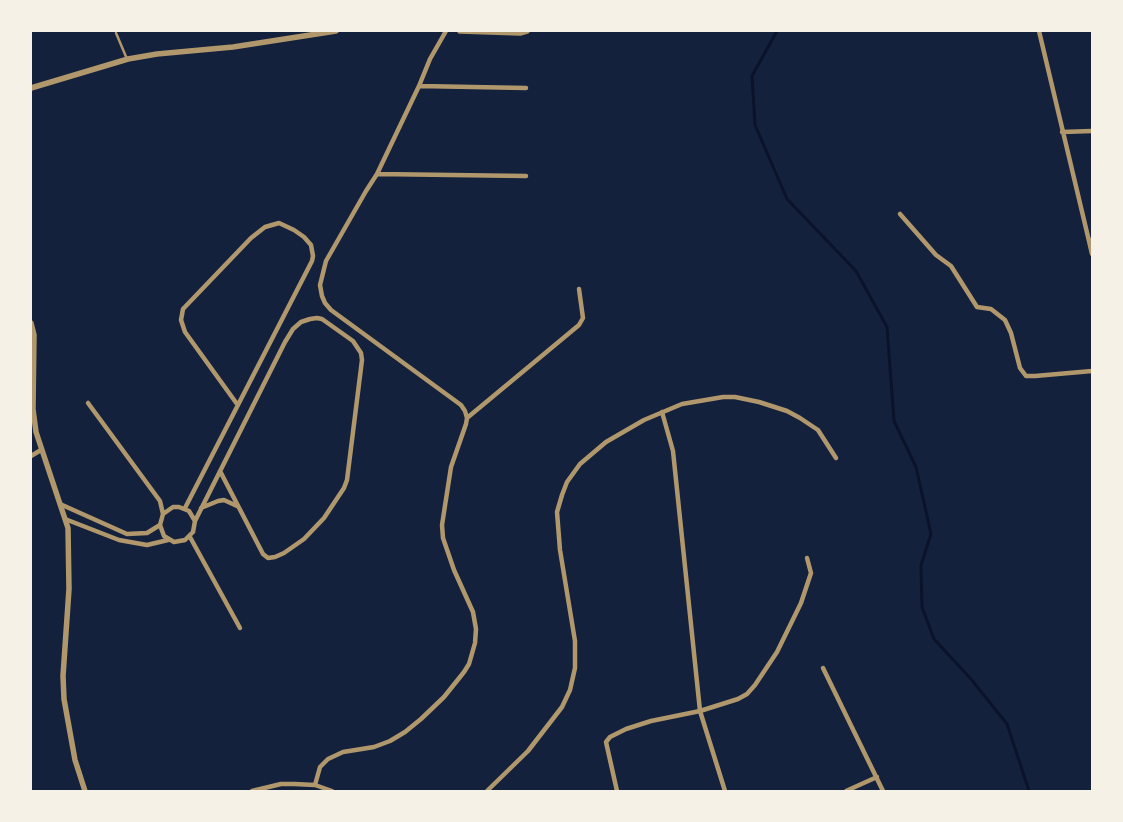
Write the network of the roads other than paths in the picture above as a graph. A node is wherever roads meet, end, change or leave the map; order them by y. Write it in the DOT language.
graph roads {
  1 [pos="336,31"];
  2 [pos="446,31"];
  3 [pos="460,31"];
  4 [pos="527,31"];
  5 [pos="1039,31"];
  6 [pos="115,32"];
  7 [pos="128,59"];
  8 [pos="419,86"];
  9 [pos="31,88"];
  10 [pos="526,88"];
  11 [pos="1062,132"];
  12 [pos="1092,132"];
  13 [pos="377,174"];
  14 [pos="526,176"];
  15 [pos="900,214"];
  16 [pos="1090,241"];
  17 [pos="1092,254"];
  18 [pos="579,289"];
  19 [pos="31,323"];
  20 [pos="1092,372"];
  21 [pos="88,403"];
  22 [pos="238,404"];
  23 [pos="662,412"];
  24 [pos="467,418"];
  25 [pos="41,450"];
  26 [pos="31,456"];
  27 [pos="836,458"];
  28 [pos="220,471"];
  29 [pos="60,504"];
  30 [pos="238,507"];
  31 [pos="185,508"];
  32 [pos="201,508"];
  33 [pos="163,514"];
  34 [pos="65,520"];
  35 [pos="195,521"];
  36 [pos="160,525"];
  37 [pos="190,537"];
  38 [pos="168,540"];
  39 [pos="807,558"];
  40 [pos="240,628"];
  41 [pos="823,668"];
  42 [pos="700,711"];
  43 [pos="877,777"];
  44 [pos="316,785"];
  45 [pos="85,791"];
  46 [pos="252,791"];
  47 [pos="332,791"];
  48 [pos="487,791"];
  49 [pos="616,791"];
  50 [pos="725,791"];
  51 [pos="846,791"];
  52 [pos="884,791"];
  1 -- 7 [label="street"];
  2 -- 8 [label="street"];
  3 -- 4 [label="street"];
  5 -- 11 [label="street"];
  6 -- 7 [label="lane"];
  7 -- 9 [label="street"];
  8 -- 10 [label="street"];
  8 -- 13 [label="street"];
  11 -- 12 [label="street"];
  11 -- 16 [label="street"];
  13 -- 14 [label="street"];
  13 -- 24 [label="street"];
  15 -- 20 [label="street"];
  16 -- 17 [label="street"];
  18 -- 24 [label="street"];
  19 -- 25 [label="street"];
  21 -- 33 [label="street"];
  22 -- 22 [label="street"];
  22 -- 31 [label="street"];
  23 -- 27 [label="street"];
  23 -- 42 [label="street"];
  23 -- 48 [label="street"];
  24 -- 44 [label="street"];
  25 -- 26 [label="street"];
  25 -- 29 [label="street"];
  28 -- 30 [label="street"];
  28 -- 30 [label="street"];
  28 -- 32 [label="street"];
  29 -- 34 [label="street"];
  29 -- 36 [label="street"];
  30 -- 32 [label="street"];
  31 -- 33 [label="street"];
  31 -- 35 [label="street"];
  32 -- 35 [label="street"];
  33 -- 36 [label="street"];
  34 -- 38 [label="street"];
  34 -- 45 [label="street"];
  35 -- 37 [label="street"];
  36 -- 38 [label="street"];
  37 -- 38 [label="street"];
  37 -- 40 [label="street"];
  39 -- 42 [label="street"];
  41 -- 43 [label="street"];
  42 -- 49 [label="street"];
  42 -- 50 [label="street"];
  43 -- 51 [label="street"];
  43 -- 52 [label="street"];
  44 -- 46 [label="street"];
  44 -- 47 [label="street"];
}
